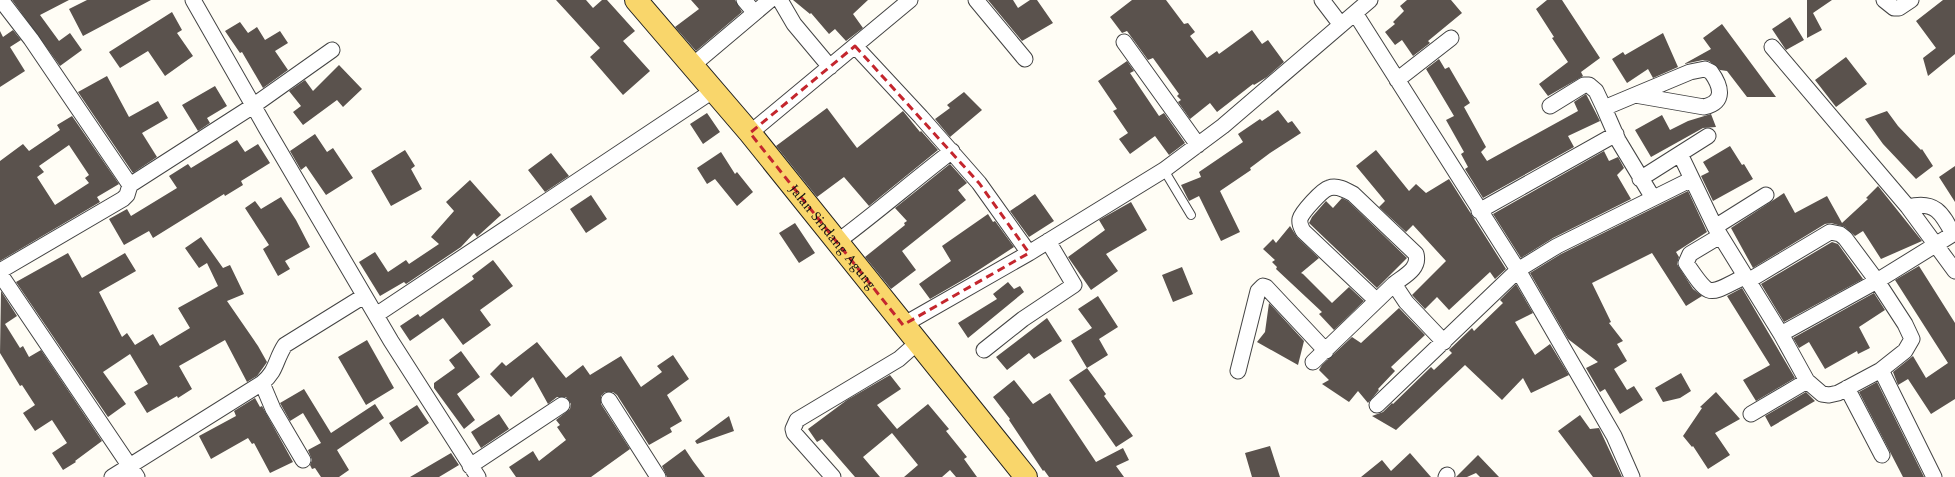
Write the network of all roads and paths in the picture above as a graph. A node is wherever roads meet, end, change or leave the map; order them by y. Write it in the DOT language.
graph roads {
  1 [pos="1,0"];
  2 [pos="193,0"];
  3 [pos="636,0"];
  4 [pos="744,0"];
  5 [pos="770,0"];
  6 [pos="780,0"];
  7 [pos="910,0"];
  8 [pos="976,0"];
  9 [pos="1322,0"];
  10 [pos="1370,0"];
  11 [pos="1884,0"];
  12 [pos="1911,0"];
  13 [pos="754,12"];
  14 [pos="1355,13"];
  15 [pos="1341,25"];
  16 [pos="1451,38"];
  17 [pos="1124,42"];
  18 [pos="855,46"];
  19 [pos="1772,47"];
  20 [pos="332,50"];
  21 [pos="1026,59"];
  22 [pos="693,65"];
  23 [pos="830,67"];
  24 [pos="1397,80"];
  25 [pos="714,90"];
  26 [pos="1635,95"];
  27 [pos="253,106"];
  28 [pos="1550,106"];
  29 [pos="1604,108"];
  30 [pos="750,133"];
  31 [pos="1616,134"];
  32 [pos="1708,136"];
  33 [pos="1198,145"];
  34 [pos="952,151"];
  35 [pos="1680,154"];
  36 [pos="1164,170"];
  37 [pos="1640,179"];
  38 [pos="1692,179"];
  39 [pos="130,185"];
  40 [pos="1766,195"];
  41 [pos="1653,198"];
  42 [pos="1908,207"];
  43 [pos="1479,211"];
  44 [pos="1191,215"];
  45 [pos="1717,231"];
  46 [pos="1954,234"];
  47 [pos="1048,241"];
  48 [pos="837,242"];
  49 [pos="1937,244"];
  50 [pos="1029,252"];
  51 [pos="1518,270"];
  52 [pos="0,272"];
  53 [pos="1955,272"];
  54 [pos="1747,278"];
  55 [pos="1877,282"];
  56 [pos="1394,284"];
  57 [pos="364,296"];
  58 [pos="1376,300"];
  59 [pos="376,315"];
  60 [pos="903,325"];
  61 [pos="1781,334"];
  62 [pos="1444,342"];
  63 [pos="916,343"];
  64 [pos="984,350"];
  65 [pos="1326,351"];
  66 [pos="1314,362"];
  67 [pos="1881,370"];
  68 [pos="1238,371"];
  69 [pos="1807,381"];
  70 [pos="262,383"];
  71 [pos="1847,388"];
  72 [pos="610,400"];
  73 [pos="1377,405"];
  74 [pos="562,406"];
  75 [pos="1751,414"];
  76 [pos="1882,455"];
  77 [pos="303,460"];
  78 [pos="133,471"];
  79 [pos="474,471"];
  80 [pos="112,477"];
  81 [pos="658,477"];
  82 [pos="833,477"];
  83 [pos="1026,477"];
  84 [pos="1632,477"];
  85 [pos="1934,477"];
  1 -- 39 [label="street"];
  2 -- 27 [label="street"];
  3 -- 22 [label="main road, Jalan Sindang Agung"];
  4 -- 13 [label="street"];
  5 -- 13 [label="street"];
  6 -- 23 [label="street"];
  7 -- 18 [label="street"];
  8 -- 21 [label="street"];
  9 -- 15 [label="street"];
  10 -- 14 [label="street"];
  11 -- 12 [label="street"];
  13 -- 22 [label="street"];
  14 -- 15 [label="street"];
  14 -- 24 [label="street"];
  15 -- 33 [label="street"];
  16 -- 24 [label="street"];
  17 -- 33 [label="street"];
  18 -- 23 [label="street"];
  18 -- 34 [label="street"];
  19 -- 42 [label="street"];
  20 -- 27 [label="street"];
  22 -- 25 [label="main road, Jalan Sindang Agung"];
  23 -- 30 [label="street"];
  24 -- 43 [label="street"];
  25 -- 30 [label="main road, Jalan Sindang Agung"];
  25 -- 59 [label="street"];
  26 -- 26 [label="street"];
  26 -- 29 [label="street"];
  27 -- 39 [label="street"];
  27 -- 57 [label="street"];
  28 -- 29 [label="street"];
  29 -- 31 [label="street"];
  30 -- 48 [label="main road, Jalan Sindang Agung"];
  31 -- 37 [label="street"];
  31 -- 43 [label="street"];
  32 -- 35 [label="street"];
  33 -- 36 [label="street"];
  34 -- 48 [label="street"];
  34 -- 50 [label="street"];
  35 -- 37 [label="street"];
  35 -- 38 [label="street"];
  36 -- 44 [label="lane"];
  36 -- 47 [label="street"];
  37 -- 41 [label="street"];
  38 -- 41 [label="street"];
  38 -- 45 [label="street"];
  39 -- 52 [label="street"];
  40 -- 45 [label="street"];
  41 -- 51 [label="street"];
  42 -- 46 [label="street"];
  42 -- 49 [label="street"];
  43 -- 51 [label="street"];
  45 -- 54 [label="street"];
  45 -- 54 [label="street"];
  46 -- 49 [label="street"];
  47 -- 50 [label="street"];
  47 -- 64 [label="street"];
  48 -- 60 [label="main road, Jalan Sindang Agung"];
  49 -- 53 [label="street"];
  49 -- 55 [label="street"];
  50 -- 60 [label="street"];
  51 -- 62 [label="street"];
  51 -- 84 [label="street"];
  52 -- 78 [label="street"];
  54 -- 55 [label="street"];
  54 -- 61 [label="street"];
  55 -- 61 [label="street"];
  55 -- 67 [label="street"];
  56 -- 58 [label="street"];
  56 -- 58 [label="street"];
  56 -- 62 [label="street"];
  57 -- 59 [label="street"];
  57 -- 70 [label="street"];
  58 -- 65 [label="street"];
  59 -- 79 [label="street"];
  60 -- 63 [label="main road, Jalan Sindang Agung"];
  61 -- 69 [label="street"];
  62 -- 73 [label="street"];
  63 -- 82 [label="street"];
  63 -- 83 [label="main road, Jalan Sindang Agung"];
  65 -- 66 [label="street"];
  65 -- 68 [label="street"];
  67 -- 71 [label="street"];
  67 -- 85 [label="street"];
  69 -- 71 [label="street"];
  69 -- 75 [label="street"];
  70 -- 77 [label="street"];
  70 -- 78 [label="street"];
  71 -- 76 [label="street"];
  72 -- 81 [label="street"];
  74 -- 79 [label="street"];
  78 -- 80 [label="street"];
}
